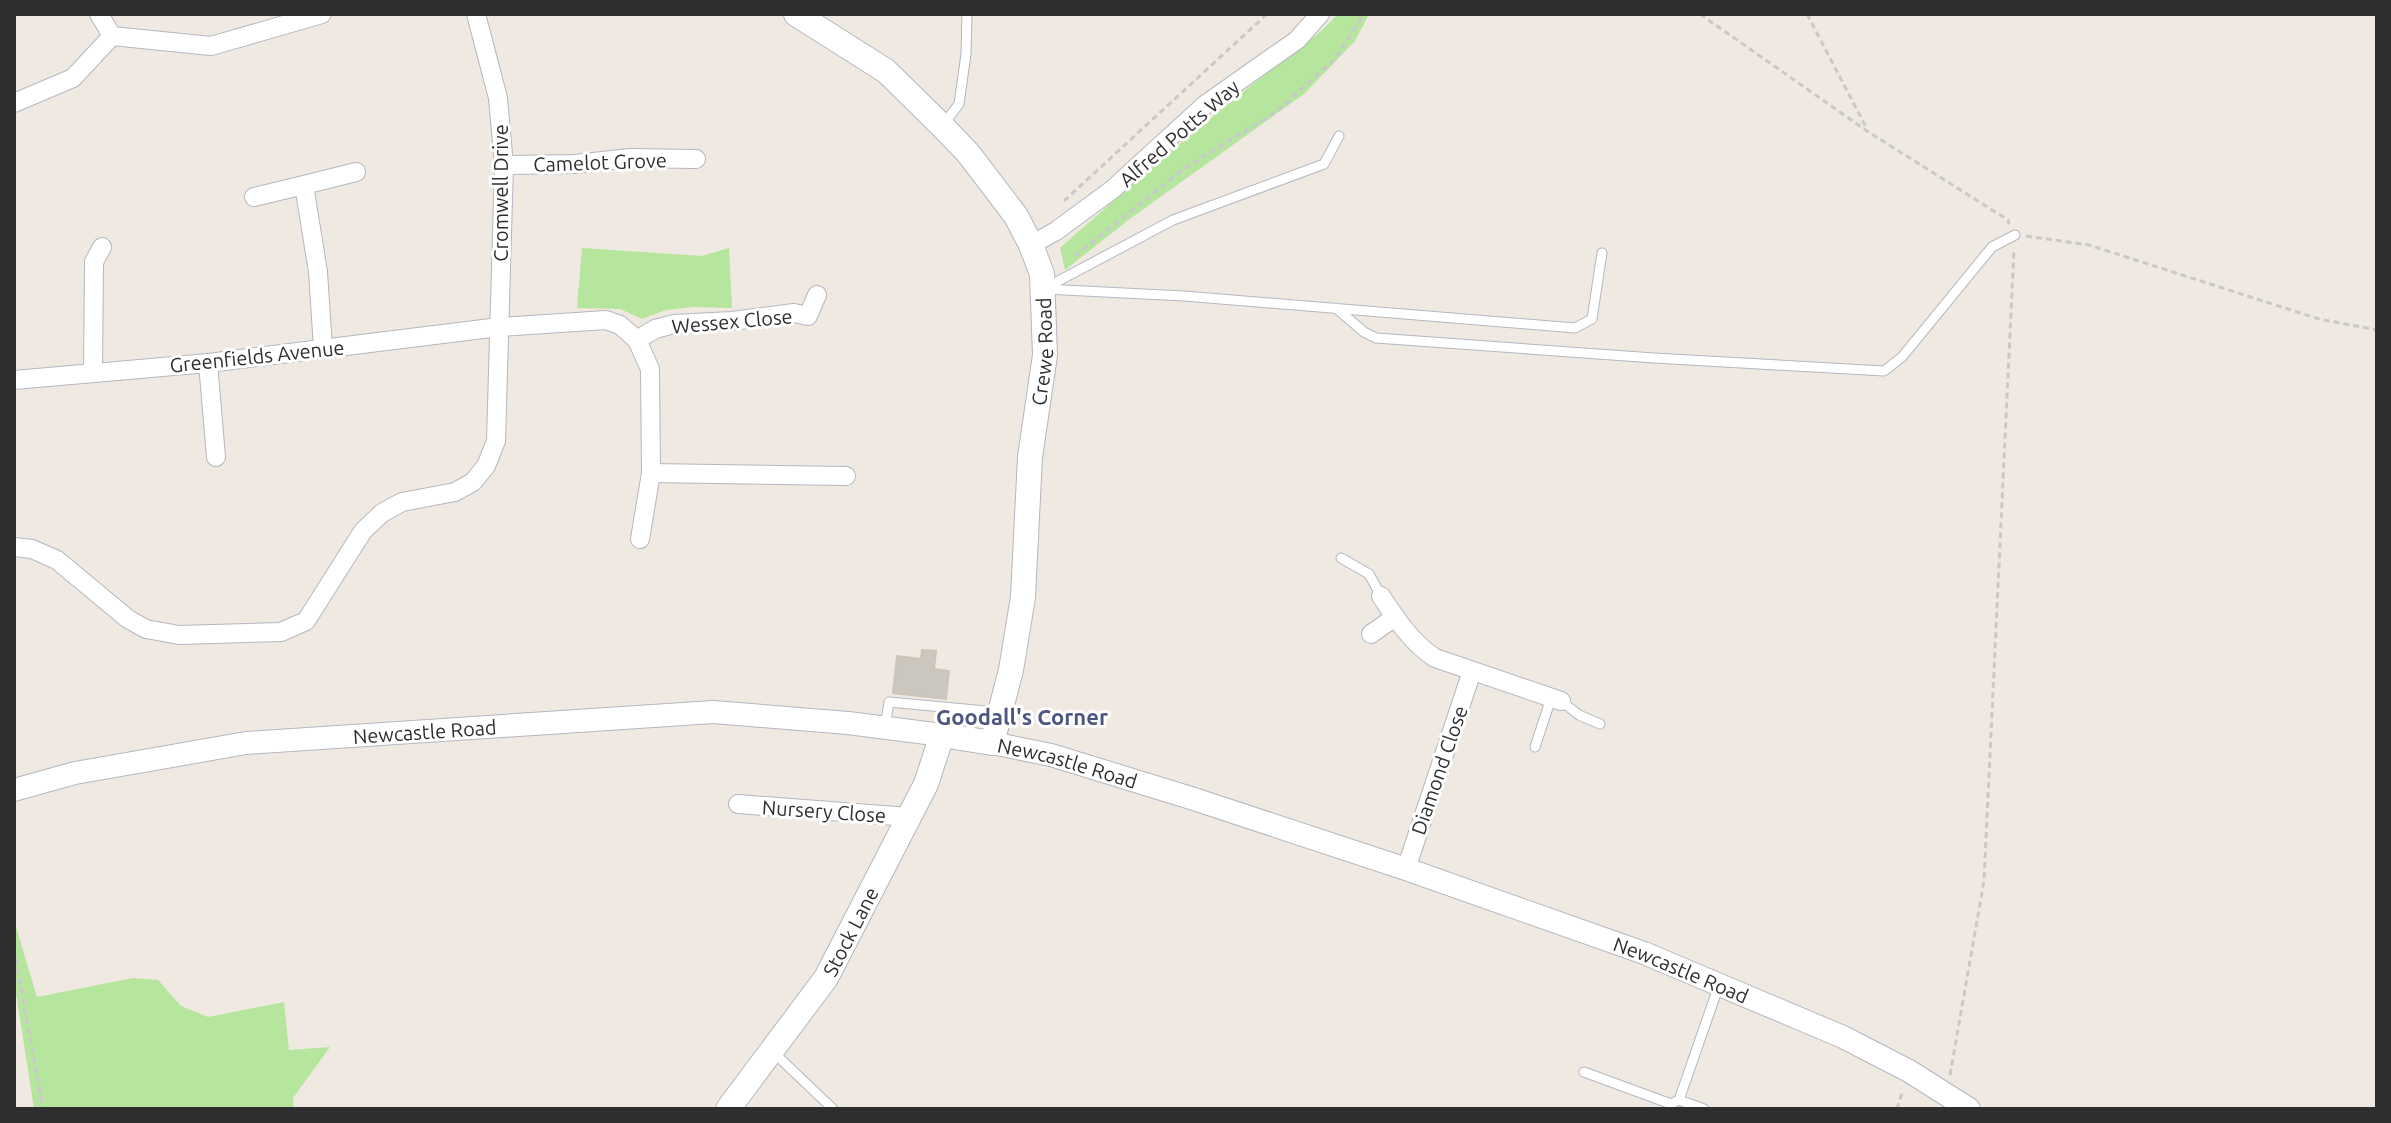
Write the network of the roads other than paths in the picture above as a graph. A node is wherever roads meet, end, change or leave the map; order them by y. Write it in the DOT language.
graph roads {
  1 [pos="99,14"];
  2 [pos="322,14"];
  3 [pos="476,14"];
  4 [pos="796,14"];
  5 [pos="967,14"];
  6 [pos="1320,14"];
  7 [pos="112,36"];
  8 [pos="14,103"];
  9 [pos="942,126"];
  10 [pos="1339,136"];
  11 [pos="696,159"];
  12 [pos="504,165"];
  13 [pos="356,172"];
  14 [pos="304,185"];
  15 [pos="254,197"];
  16 [pos="2015,235"];
  17 [pos="1031,245"];
  18 [pos="102,247"];
  19 [pos="1602,253"];
  20 [pos="1043,282"];
  21 [pos="817,295"];
  22 [pos="1336,308"];
  23 [pos="499,327"];
  24 [pos="637,340"];
  25 [pos="323,348"];
  26 [pos="208,363"];
  27 [pos="93,371"];
  28 [pos="14,380"];
  29 [pos="216,457"];
  30 [pos="651,473"];
  31 [pos="846,476"];
  32 [pos="640,539"];
  33 [pos="14,547"];
  34 [pos="1341,558"];
  35 [pos="1381,596"];
  36 [pos="1395,617"];
  37 [pos="1371,634"];
  38 [pos="1472,671"];
  39 [pos="1556,699"];
  40 [pos="1000,712"];
  41 [pos="1600,724"];
  42 [pos="885,727"];
  43 [pos="942,735"];
  44 [pos="992,743"];
  45 [pos="1535,747"];
  46 [pos="14,790"];
  47 [pos="738,804"];
  48 [pos="909,817"];
  49 [pos="1406,869"];
  50 [pos="1719,985"];
  51 [pos="772,1051"];
  52 [pos="1584,1072"];
  53 [pos="1679,1100"];
  54 [pos="728,1109"];
  55 [pos="833,1109"];
  56 [pos="1704,1109"];
  57 [pos="1969,1109"];
  1 -- 7 [label="street"];
  2 -- 7 [label="street"];
  3 -- 12 [label="street, Cromwell Drive"];
  4 -- 9 [label="main road, Crewe Road"];
  5 -- 9 [label="lane"];
  6 -- 17 [label="street, Alfred Potts Way"];
  7 -- 8 [label="street"];
  9 -- 17 [label="main road, Crewe Road"];
  10 -- 20 [label="lane"];
  11 -- 12 [label="street, Camelot Grove"];
  12 -- 23 [label="street, Cromwell Drive"];
  13 -- 14 [label="street"];
  14 -- 15 [label="street"];
  14 -- 25 [label="street"];
  16 -- 22 [label="lane"];
  17 -- 20 [label="main road, Crewe Road"];
  18 -- 27 [label="street"];
  19 -- 22 [label="lane"];
  20 -- 22 [label="lane"];
  20 -- 40 [label="main road, Crewe Road"];
  21 -- 24 [label="street, Wessex Close"];
  23 -- 24 [label="street"];
  23 -- 25 [label="street, Greenfields Avenue"];
  23 -- 33 [label="street, Cromwell Drive"];
  24 -- 30 [label="street"];
  25 -- 26 [label="street, Greenfields Avenue"];
  26 -- 27 [label="street, Greenfields Avenue"];
  26 -- 29 [label="street"];
  27 -- 28 [label="street, Greenfields Avenue"];
  30 -- 31 [label="street"];
  30 -- 32 [label="street"];
  34 -- 35 [label="lane"];
  35 -- 36 [label="street"];
  36 -- 37 [label="street"];
  36 -- 38 [label="street"];
  38 -- 39 [label="street"];
  38 -- 49 [label="street, Diamond Close"];
  39 -- 41 [label="lane"];
  39 -- 45 [label="lane"];
  40 -- 42 [label="lane"];
  40 -- 44 [label="main road, Crewe Road"];
  42 -- 43 [label="street, Newcastle Road"];
  42 -- 46 [label="street, Newcastle Road"];
  43 -- 44 [label="main road, Newcastle Road"];
  43 -- 48 [label="main road, Stock Lane"];
  44 -- 49 [label="street, Newcastle Road"];
  47 -- 48 [label="street, Nursery Close"];
  48 -- 51 [label="main road, Stock Lane"];
  49 -- 50 [label="street, Newcastle Road"];
  50 -- 53 [label="lane"];
  50 -- 57 [label="street, Newcastle Road"];
  51 -- 54 [label="main road, Stock Lane"];
  51 -- 55 [label="lane"];
  52 -- 53 [label="lane"];
  53 -- 56 [label="lane"];
}
